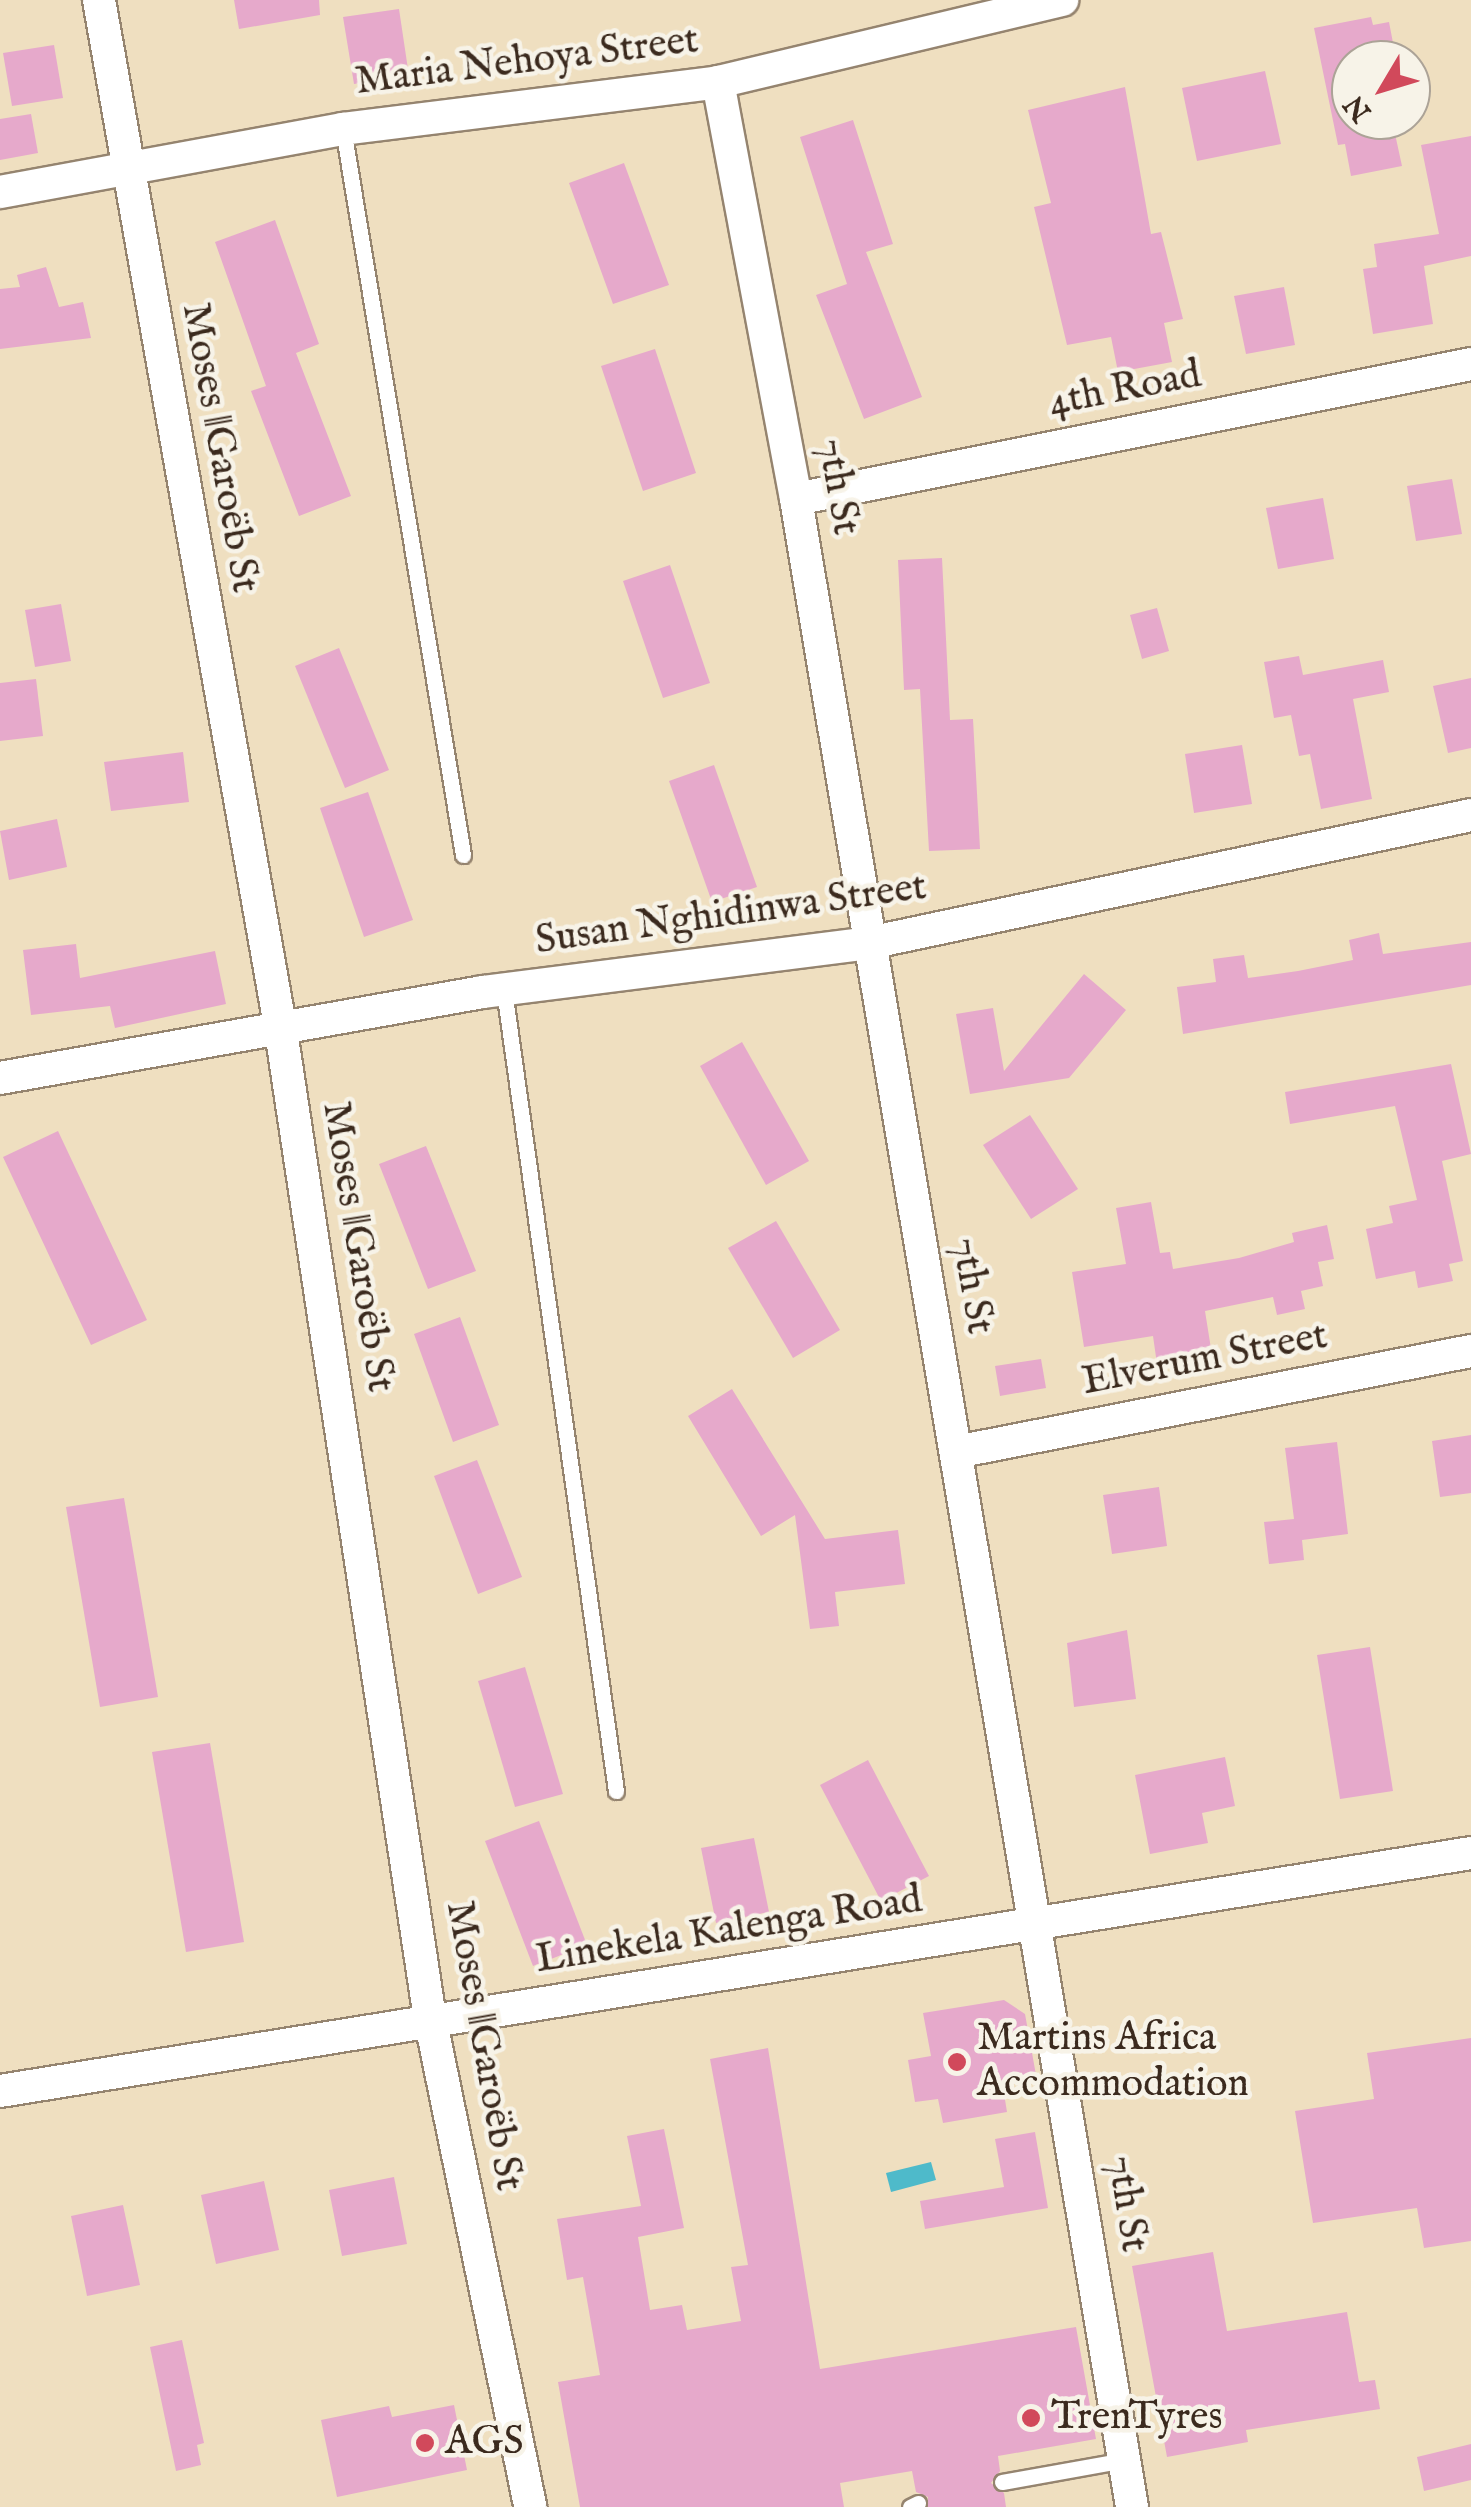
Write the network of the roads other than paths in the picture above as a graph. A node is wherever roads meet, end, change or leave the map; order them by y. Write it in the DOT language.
graph roads {
  1 [pos="99,0"];
  2 [pos="1062,0"];
  3 [pos="718,82"];
  4 [pos="342,129"];
  5 [pos="128,170"];
  6 [pos="0,192"];
  7 [pos="1471,364"];
  8 [pos="796,500"];
  9 [pos="1471,815"];
  10 [pos="463,855"];
  11 [pos="868,943"];
  12 [pos="504,990"];
  13 [pos="281,1031"];
  14 [pos="0,1078"];
  15 [pos="1471,1351"];
  16 [pos="956,1452"];
  17 [pos="616,1791"];
  18 [pos="1471,1853"];
  19 [pos="1038,1928"];
  20 [pos="430,2018"];
  21 [pos="0,2091"];
  22 [pos="1124,2460"];
  23 [pos="1002,2482"];
  24 [pos="530,2507"];
  25 [pos="1132,2507"];
  1 -- 5 [label="street, Moses ǁGaroëb St"];
  2 -- 3 [label="street, Maria Nehoya Street"];
  3 -- 4 [label="street, Maria Nehoya Street"];
  3 -- 8 [label="street, 7th St"];
  4 -- 5 [label="street, Maria Nehoya Street"];
  4 -- 10 [label="lane"];
  5 -- 6 [label="street, Maria Nehoya Street"];
  5 -- 13 [label="street, Moses ǁGaroëb St"];
  7 -- 8 [label="street, 4th Road"];
  8 -- 11 [label="street, 7th St"];
  9 -- 11 [label="street, Susan Nghidinwa Street"];
  11 -- 12 [label="street, Susan Nghidinwa Street"];
  11 -- 16 [label="street, 7th St"];
  12 -- 13 [label="street, Susan Nghidinwa Street"];
  12 -- 17 [label="lane"];
  13 -- 14 [label="street, Susan Nghidinwa Street"];
  13 -- 20 [label="street, Moses ǁGaroëb St"];
  15 -- 16 [label="street, Elverum Street"];
  16 -- 19 [label="street, 7th St"];
  18 -- 19 [label="street, Linekela Kalenga Road"];
  19 -- 20 [label="street, Linekela Kalenga Road"];
  19 -- 22 [label="street, 7th St"];
  20 -- 21 [label="street, Linekela Kalenga Road"];
  20 -- 24 [label="street, Moses ǁGaroëb St"];
  22 -- 23 [label="lane"];
  22 -- 25 [label="street, 7th St"];
}
